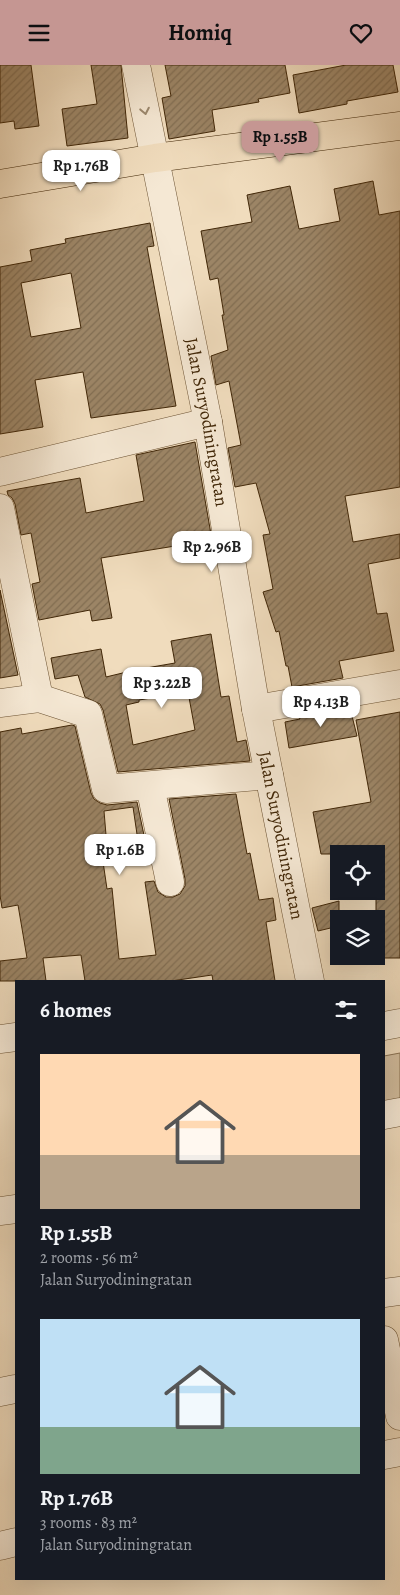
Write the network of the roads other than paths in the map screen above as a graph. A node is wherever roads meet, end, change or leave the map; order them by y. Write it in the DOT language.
graph roads {
  1 [pos="136,65"];
  2 [pos="400,126"];
  3 [pos="155,158"];
  4 [pos="0,184"];
  5 [pos="208,422"];
  6 [pos="0,472"];
  7 [pos="0,508"];
  8 [pos="400,683"];
  9 [pos="39,698"];
  10 [pos="0,703"];
  11 [pos="256,709"];
  12 [pos="269,775"];
  13 [pos="150,786"];
  14 [pos="170,883"];
  15 [pos="310,980"];
  16 [pos="400,1023"];
  17 [pos="385,1026"];
  18 [pos="15,1037"];
  19 [pos="0,1039"];
  20 [pos="400,1112"];
  21 [pos="385,1115"];
  22 [pos="15,1209"];
  23 [pos="0,1211"];
  24 [pos="400,1291"];
  25 [pos="385,1293"];
  26 [pos="385,1345"];
  27 [pos="400,1416"];
  28 [pos="400,1452"];
  29 [pos="385,1455"];
  30 [pos="15,1542"];
  31 [pos="0,1546"];
  1 -- 3 [label="street, Jalan Suryodiningratan, one-way"];
  2 -- 3 [label="main road"];
  3 -- 4 [label="main road"];
  3 -- 5 [label="street, Jalan Suryodiningratan"];
  5 -- 6 [label="street"];
  5 -- 11 [label="street, Jalan Suryodiningratan"];
  7 -- 9 [label="street"];
  8 -- 11 [label="street"];
  9 -- 10 [label="street"];
  9 -- 13 [label="street"];
  11 -- 12 [label="street, Jalan Suryodiningratan"];
  12 -- 13 [label="street"];
  12 -- 15 [label="street, Jalan Suryodiningratan"];
  13 -- 14 [label="street"];
  16 -- 17 [label="street"];
  18 -- 19 [label="street"];
  20 -- 21 [label="street"];
  22 -- 23 [label="street"];
  24 -- 25 [label="street"];
  26 -- 27 [label="street"];
  28 -- 29 [label="street"];
  30 -- 31 [label="street"];
}
